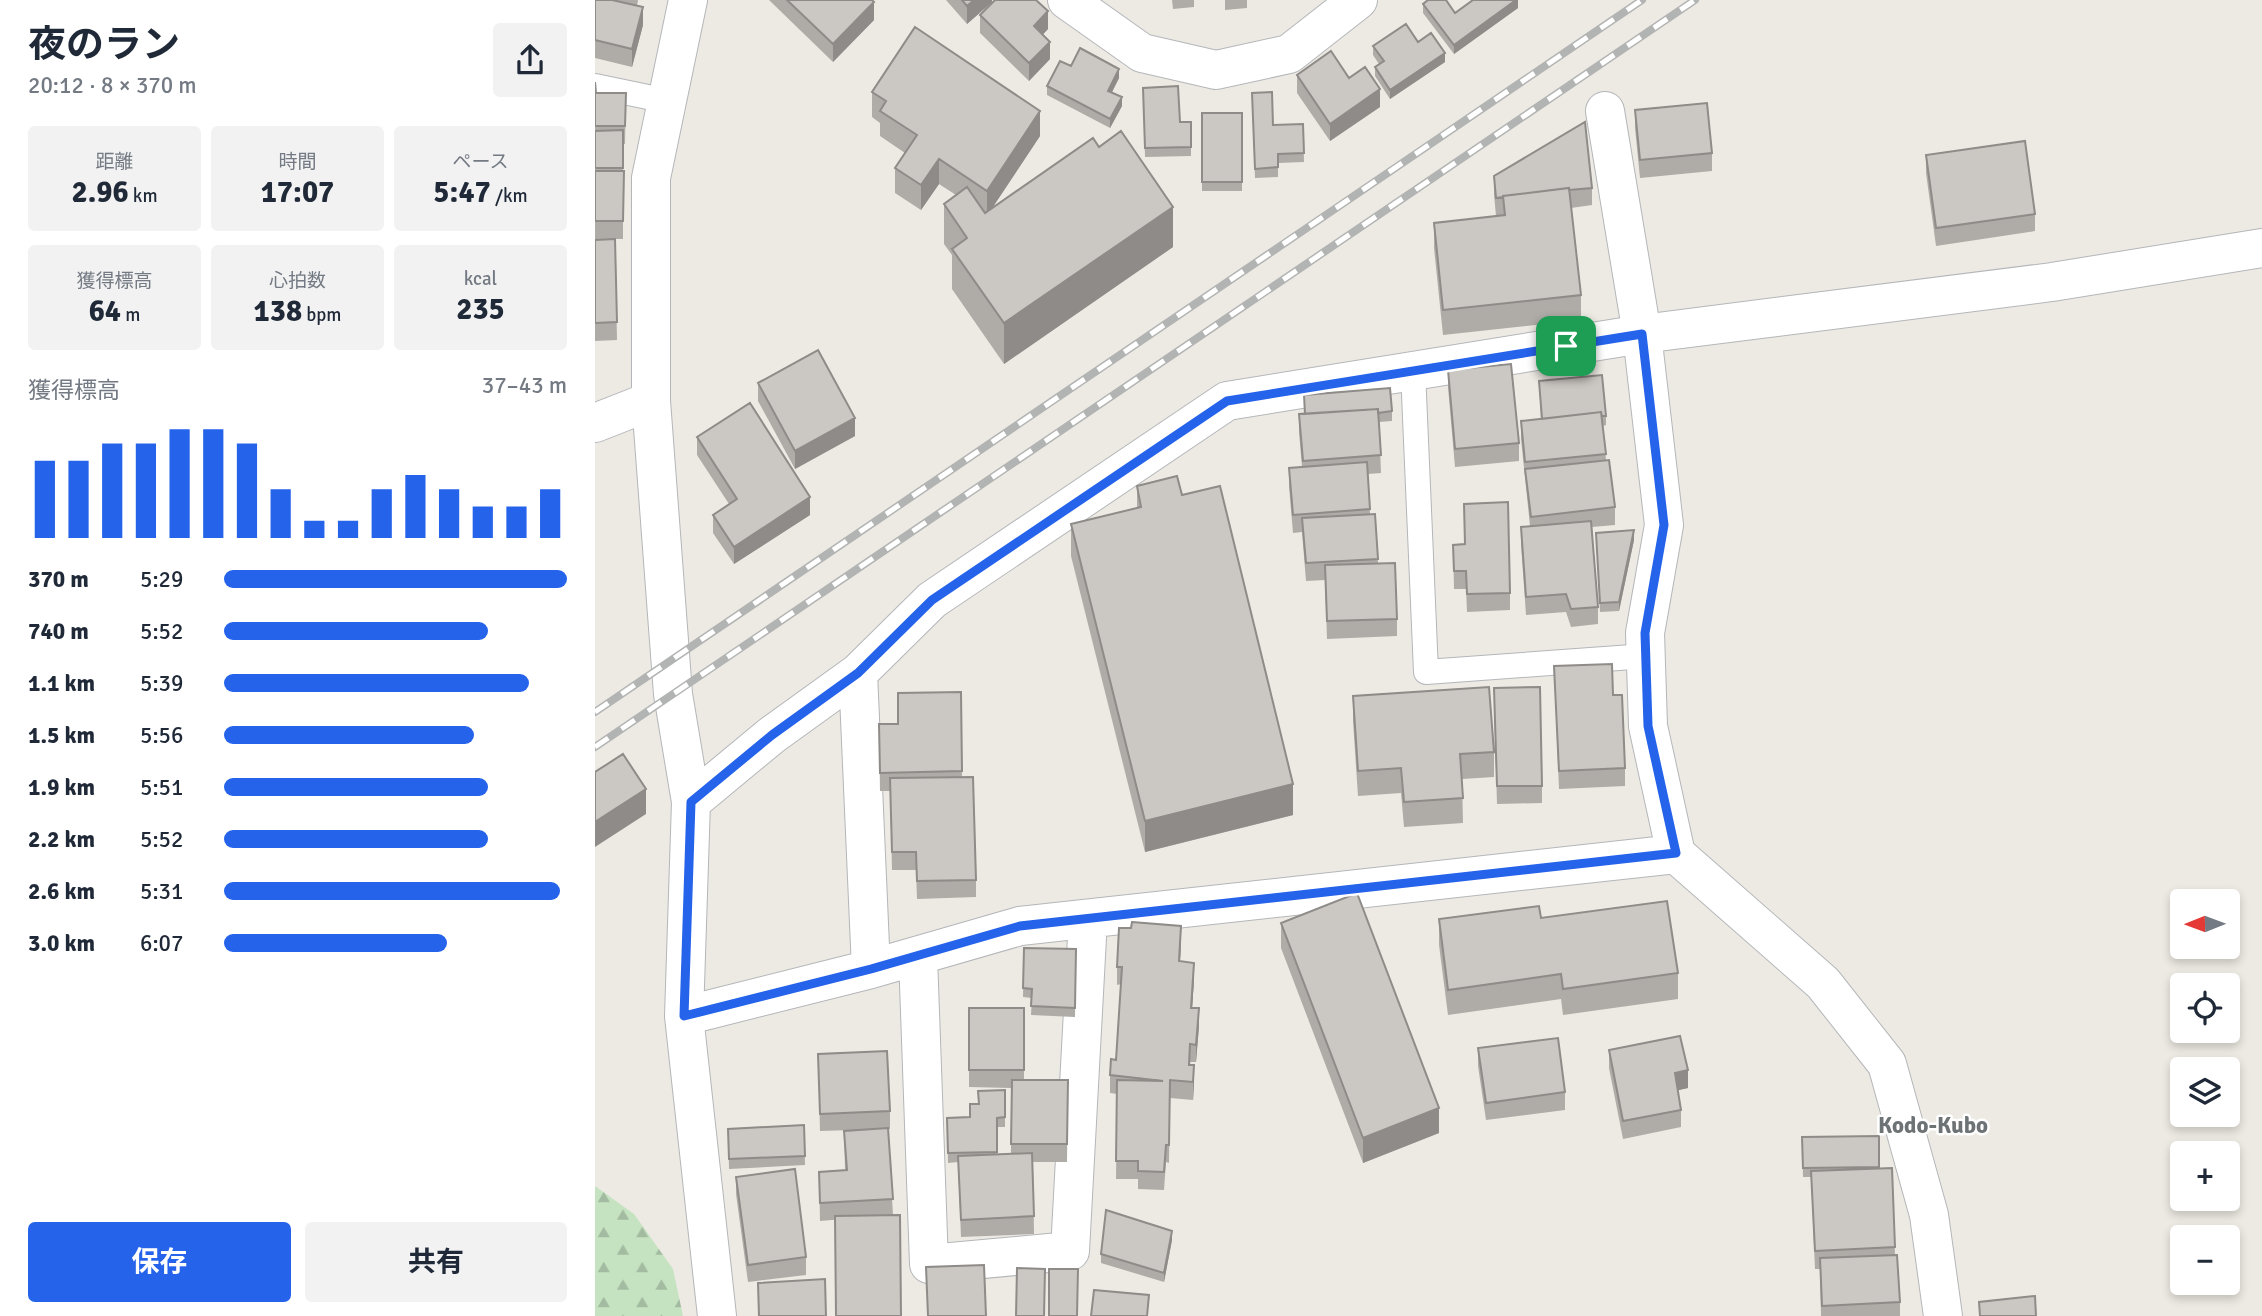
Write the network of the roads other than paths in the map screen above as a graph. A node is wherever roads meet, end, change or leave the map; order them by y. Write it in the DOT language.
graph roads {
  1 [pos="688,0"];
  2 [pos="1067,0"];
  3 [pos="1358,0"];
  4 [pos="595,86"];
  5 [pos="667,101"];
  6 [pos="1605,111"];
  7 [pos="2262,248"];
  8 [pos="1642,334"];
  9 [pos="1413,371"];
  10 [pos="651,401"];
  11 [pos="595,423"];
  12 [pos="1646,656"];
  13 [pos="858,673"];
  14 [pos="691,802"];
  15 [pos="1676,853"];
  16 [pos="1088,919"];
  17 [pos="918,956"];
  18 [pos="871,969"];
  19 [pos="684,1016"];
  20 [pos="717,1316"];
  21 [pos="1943,1316"];
  1 -- 5 [label="street"];
  2 -- 3 [label="street"];
  4 -- 5 [label="lane"];
  5 -- 10 [label="street"];
  6 -- 8 [label="street"];
  7 -- 8 [label="street"];
  8 -- 9 [label="street"];
  8 -- 12 [label="street"];
  9 -- 12 [label="lane"];
  9 -- 13 [label="street"];
  10 -- 11 [label="street"];
  10 -- 14 [label="street"];
  12 -- 15 [label="street"];
  13 -- 14 [label="street"];
  13 -- 18 [label="street"];
  14 -- 19 [label="street"];
  15 -- 16 [label="street"];
  15 -- 21 [label="street"];
  16 -- 17 [label="street"];
  16 -- 17 [label="street"];
  17 -- 18 [label="street"];
  18 -- 19 [label="street"];
  19 -- 20 [label="street"];
}
